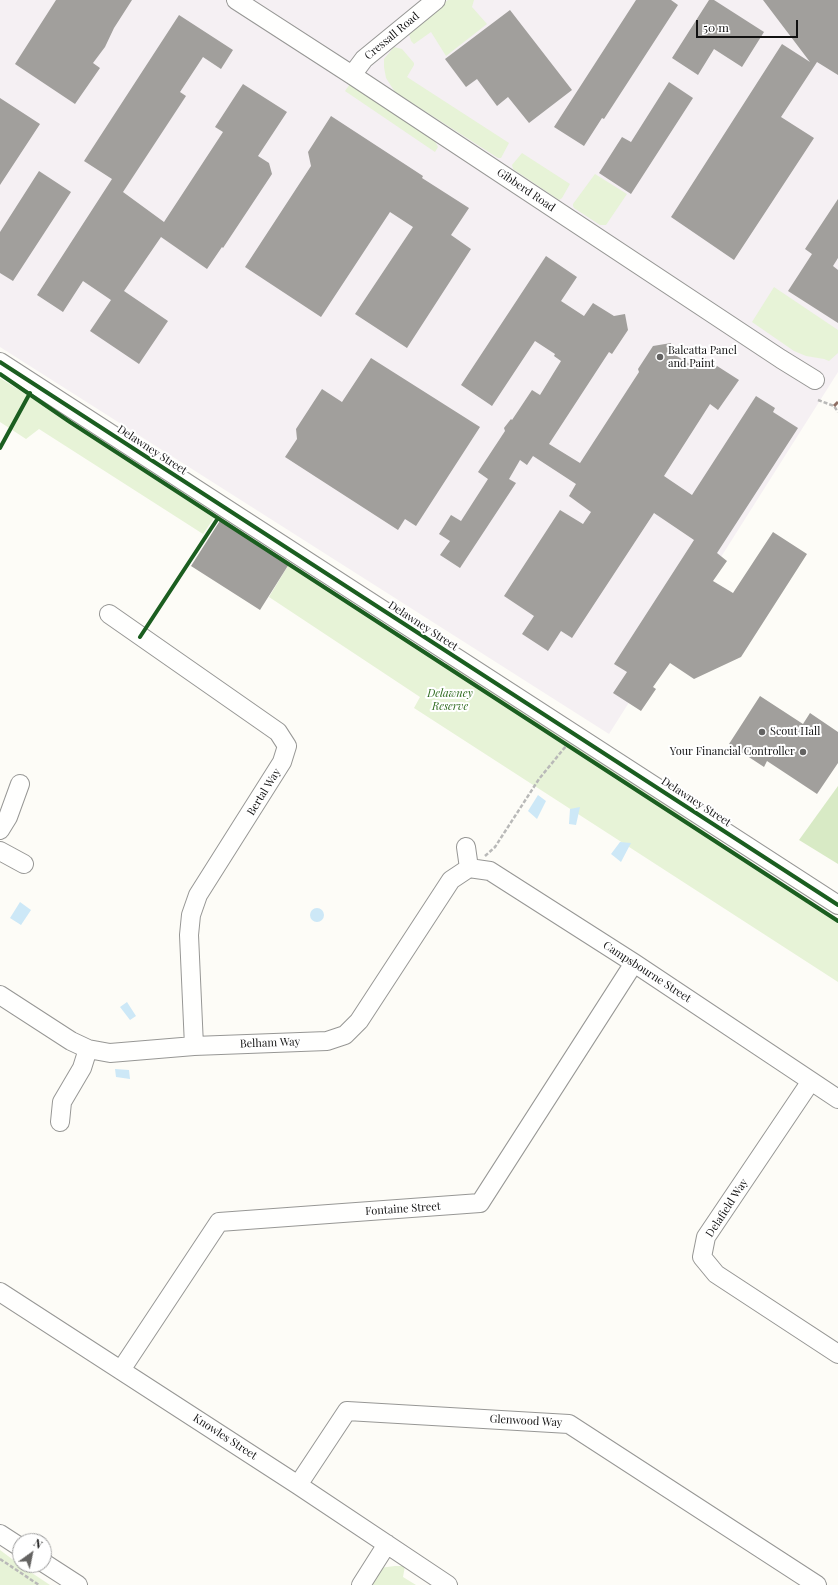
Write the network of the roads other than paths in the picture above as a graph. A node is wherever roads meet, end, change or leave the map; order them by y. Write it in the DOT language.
graph roads {
  1 [pos="236,0"];
  2 [pos="436,0"];
  3 [pos="352,75"];
  4 [pos="0,362"];
  5 [pos="816,380"];
  6 [pos="109,614"];
  7 [pos="20,784"];
  8 [pos="0,830"];
  9 [pos="466,847"];
  10 [pos="0,851"];
  11 [pos="24,864"];
  12 [pos="474,868"];
  13 [pos="838,905"];
  14 [pos="634,963"];
  15 [pos="0,995"];
  16 [pos="194,1046"];
  17 [pos="88,1049"];
  18 [pos="811,1081"];
  19 [pos="838,1099"];
  20 [pos="60,1122"];
  21 [pos="0,1292"];
  22 [pos="838,1354"];
  23 [pos="121,1370"];
  24 [pos="298,1485"];
  25 [pos="0,1534"];
  26 [pos="12,1542"];
  27 [pos="387,1544"];
  28 [pos="52,1568"];
  29 [pos="78,1585"];
  30 [pos="361,1585"];
  31 [pos="448,1585"];
  32 [pos="817,1585"];
  1 -- 3 [label="street, Gibberd Road"];
  2 -- 3 [label="street, Cressall Road"];
  3 -- 5 [label="street, Gibberd Road"];
  4 -- 13 [label="street, Delawney Street"];
  6 -- 16 [label="street, Bertal Way"];
  7 -- 8 [label="street"];
  9 -- 12 [label="street"];
  10 -- 11 [label="street"];
  12 -- 14 [label="street, Campsbourne Street"];
  12 -- 16 [label="street, Belham Way"];
  14 -- 18 [label="street, Campsbourne Street"];
  14 -- 23 [label="street, Fontaine Street"];
  15 -- 17 [label="street, Belham Way"];
  16 -- 17 [label="street, Belham Way"];
  17 -- 20 [label="street"];
  18 -- 19 [label="street, Campsbourne Street"];
  18 -- 22 [label="street, Delafield Way"];
  21 -- 23 [label="street, Knowles Street"];
  23 -- 24 [label="street, Knowles Street"];
  24 -- 27 [label="street, Knowles Street"];
  24 -- 32 [label="street, Glenwood Way"];
  25 -- 26 [label="street"];
  27 -- 30 [label="street"];
  27 -- 31 [label="street, Knowles Street"];
  28 -- 29 [label="street"];
}
